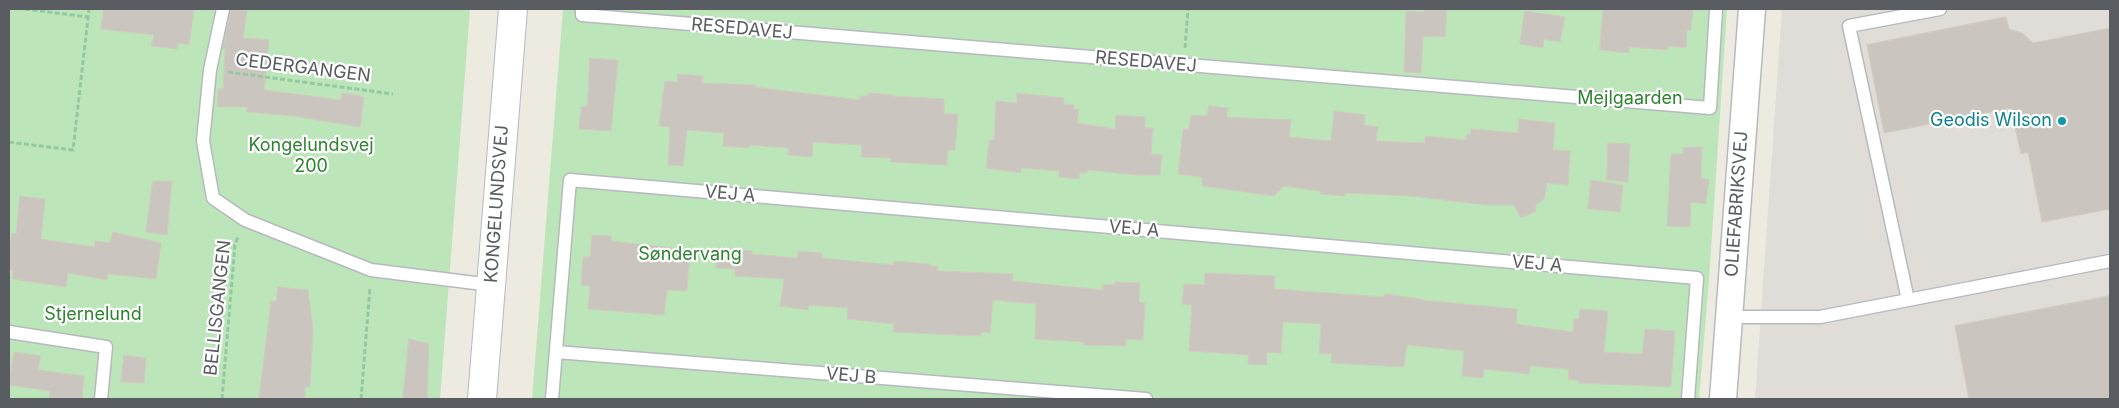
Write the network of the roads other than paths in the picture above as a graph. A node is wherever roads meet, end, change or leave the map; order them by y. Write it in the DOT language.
graph roads {
  1 [pos="223,9"];
  2 [pos="513,9"];
  3 [pos="1716,9"];
  4 [pos="1752,9"];
  5 [pos="1940,9"];
  6 [pos="582,12"];
  7 [pos="2110,261"];
  8 [pos="491,285"];
  9 [pos="1908,300"];
  10 [pos="1729,318"];
  11 [pos="9,332"];
  12 [pos="556,352"];
  13 [pos="101,399"];
  14 [pos="482,399"];
  15 [pos="552,399"];
  16 [pos="1146,399"];
  17 [pos="1688,399"];
  18 [pos="1723,399"];
  1 -- 8 [label="lane"];
  2 -- 8 [label="street, KONGELUNDSVEJ"];
  3 -- 6 [label="lane, RESEDAVEJ"];
  4 -- 10 [label="street, OLIEFABRIKSVEJ"];
  5 -- 9 [label="lane"];
  7 -- 9 [label="lane"];
  8 -- 14 [label="street, KONGELUNDSVEJ"];
  9 -- 10 [label="lane"];
  10 -- 18 [label="street, OLIEFABRIKSVEJ"];
  11 -- 13 [label="lane"];
  12 -- 15 [label="lane"];
  12 -- 16 [label="lane, VEJ B"];
  12 -- 17 [label="lane, VEJ A"];
}
